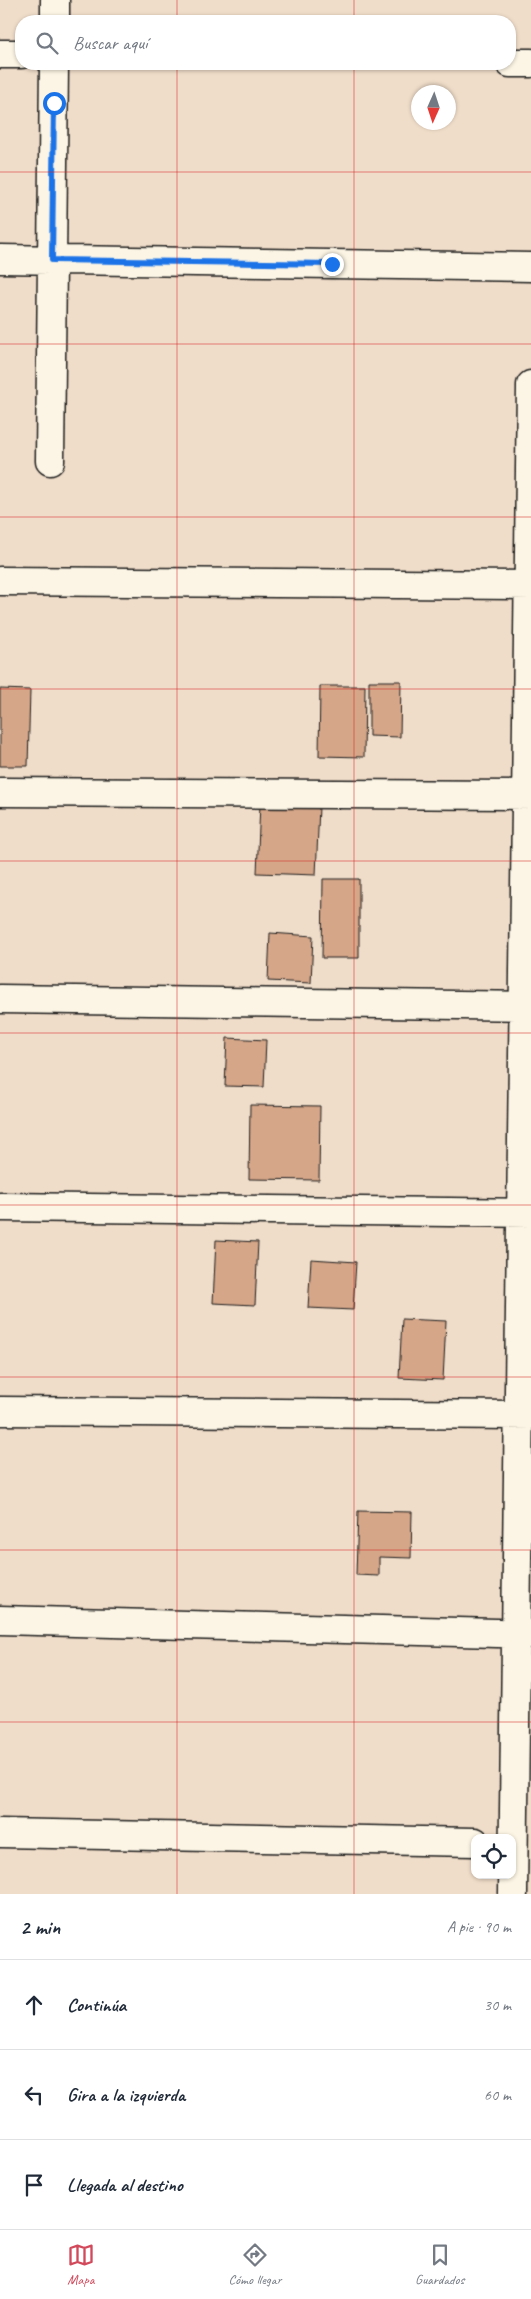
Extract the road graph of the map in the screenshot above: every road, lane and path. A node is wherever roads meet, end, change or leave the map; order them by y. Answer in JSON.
{"nodes":[{"id":1,"x":55,"y":0,"type":"edge"},
{"id":2,"x":55,"y":15,"type":"edge"},
{"id":3,"x":0,"y":54,"type":"edge"},
{"id":4,"x":15,"y":54,"type":"edge"},
{"id":5,"x":516,"y":63,"type":"edge"},
{"id":6,"x":531,"y":63,"type":"edge"},
{"id":7,"x":54,"y":70,"type":"edge"},
{"id":8,"x":0,"y":260,"type":"edge"},
{"id":9,"x":52,"y":260,"type":"junction"},
{"id":10,"x":531,"y":267,"type":"edge"},
{"id":11,"x":531,"y":385,"type":"edge"},
{"id":12,"x":50,"y":461,"type":"dead end"},
{"id":13,"x":0,"y":581,"type":"edge"},
{"id":14,"x":530,"y":585,"type":"edge"},
{"id":15,"x":0,"y":792,"type":"edge"},
{"id":16,"x":528,"y":795,"type":"edge"},
{"id":17,"x":0,"y":999,"type":"edge"},
{"id":18,"x":527,"y":1006,"type":"edge"},
{"id":19,"x":0,"y":1207,"type":"edge"},
{"id":20,"x":526,"y":1213,"type":"edge"},
{"id":21,"x":0,"y":1411,"type":"edge"},
{"id":22,"x":525,"y":1415,"type":"edge"},
{"id":23,"x":0,"y":1620,"type":"edge"},
{"id":24,"x":524,"y":1633,"type":"edge"},
{"id":25,"x":0,"y":1833,"type":"edge"},
{"id":26,"x":471,"y":1842,"type":"edge"},
{"id":27,"x":519,"y":1843,"type":"edge"},
{"id":28,"x":513,"y":1894,"type":"edge"}],
"edges":[{"from":1,"to":2,"type":"street"},
{"from":3,"to":4,"type":"street"},
{"from":5,"to":6,"type":"street"},
{"from":7,"to":9,"type":"street"},
{"from":8,"to":9,"type":"street"},
{"from":9,"to":10,"type":"street"},
{"from":9,"to":12,"type":"street"},
{"from":11,"to":14,"type":"street"},
{"from":13,"to":14,"type":"street"},
{"from":14,"to":16,"type":"street"},
{"from":15,"to":16,"type":"street"},
{"from":16,"to":18,"type":"street"},
{"from":17,"to":18,"type":"street"},
{"from":18,"to":20,"type":"street"},
{"from":19,"to":20,"type":"street"},
{"from":20,"to":22,"type":"street"},
{"from":21,"to":22,"type":"street"},
{"from":22,"to":24,"type":"street"},
{"from":23,"to":24,"type":"street"},
{"from":24,"to":27,"type":"street"},
{"from":25,"to":26,"type":"street"},
{"from":27,"to":28,"type":"street"}]}
